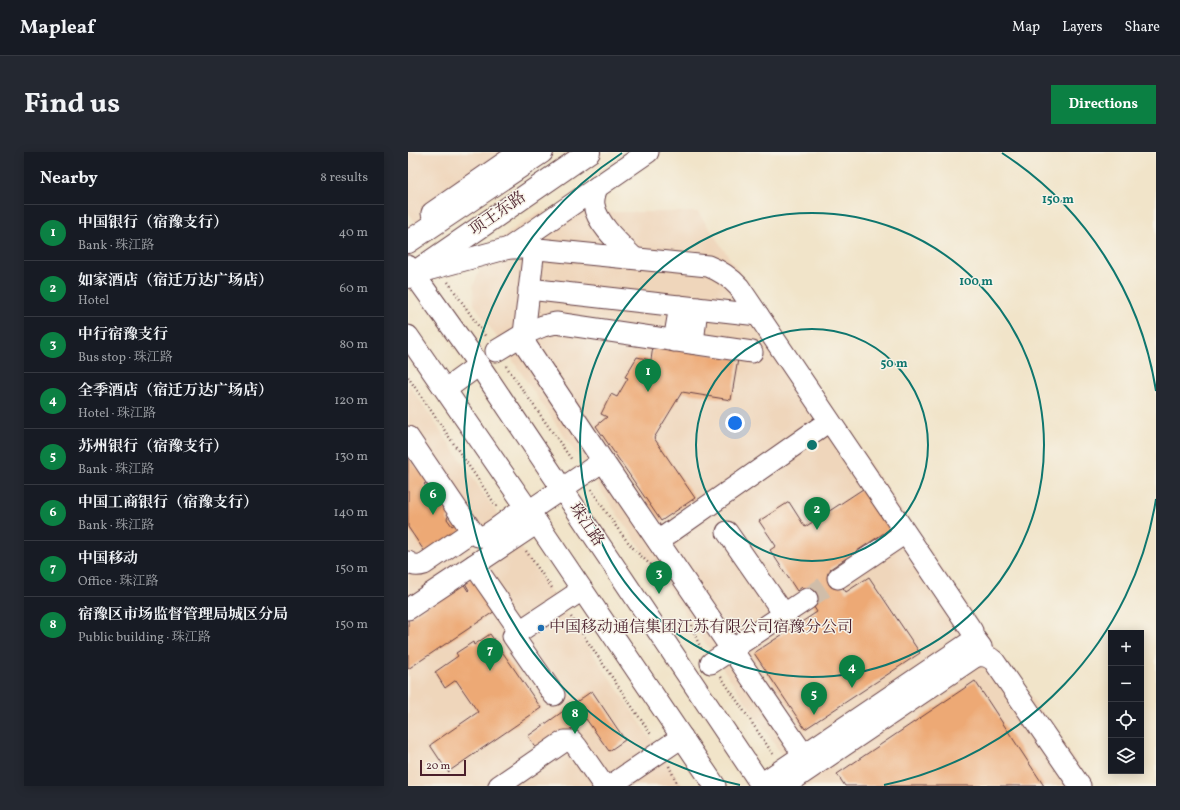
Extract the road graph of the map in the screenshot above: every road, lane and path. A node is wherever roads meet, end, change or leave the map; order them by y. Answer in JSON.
{"nodes":[{"id":1,"x":520,"y":152,"type":"edge"},
{"id":2,"x":542,"y":152,"type":"edge"},
{"id":3,"x":589,"y":152,"type":"edge"},
{"id":4,"x":648,"y":152,"type":"edge"},
{"id":5,"x":597,"y":187,"type":"junction"},
{"id":6,"x":408,"y":230,"type":"edge"},
{"id":7,"x":408,"y":242,"type":"edge"},
{"id":8,"x":509,"y":248,"type":"junction"},
{"id":9,"x":534,"y":248,"type":"junction"},
{"id":10,"x":634,"y":258,"type":"junction"},
{"id":11,"x":438,"y":267,"type":"junction"},
{"id":12,"x":410,"y":272,"type":"edge"},
{"id":13,"x":529,"y":289,"type":"junction"},
{"id":14,"x":688,"y":307,"type":"junction"},
{"id":15,"x":758,"y":315,"type":"junction"},
{"id":16,"x":524,"y":334,"type":"junction"},
{"id":17,"x":408,"y":336,"type":"edge"},
{"id":18,"x":684,"y":342,"type":"junction"},
{"id":19,"x":496,"y":351,"type":"junction"},
{"id":20,"x":752,"y":352,"type":"dead end"},
{"id":21,"x":479,"y":365,"type":"junction"},
{"id":22,"x":408,"y":377,"type":"edge"},
{"id":23,"x":446,"y":389,"type":"junction"},
{"id":24,"x":829,"y":421,"type":"junction"},
{"id":25,"x":408,"y":437,"type":"edge"},
{"id":26,"x":603,"y":461,"type":"junction"},
{"id":27,"x":582,"y":475,"type":"junction"},
{"id":28,"x":562,"y":489,"type":"junction"},
{"id":29,"x":531,"y":514,"type":"junction"},
{"id":30,"x":511,"y":529,"type":"junction"},
{"id":31,"x":472,"y":531,"type":"junction"},
{"id":32,"x":727,"y":532,"type":"dead end"},
{"id":33,"x":905,"y":533,"type":"junction"},
{"id":34,"x":658,"y":541,"type":"junction"},
{"id":35,"x":408,"y":562,"type":"edge"},
{"id":36,"x":474,"y":565,"type":"junction"},
{"id":37,"x":654,"y":567,"type":"dead end"},
{"id":38,"x":838,"y":578,"type":"tunnel mouth"},
{"id":39,"x":582,"y":590,"type":"junction"},
{"id":40,"x":807,"y":599,"type":"tunnel mouth"},
{"id":41,"x":562,"y":603,"type":"junction"},
{"id":42,"x":408,"y":609,"type":"edge"},
{"id":43,"x":784,"y":614,"type":"junction"},
{"id":44,"x":692,"y":624,"type":"dead end"},
{"id":45,"x":520,"y":631,"type":"junction"},
{"id":46,"x":972,"y":631,"type":"dead end"},
{"id":47,"x":731,"y":649,"type":"junction"},
{"id":48,"x":711,"y":663,"type":"junction"},
{"id":49,"x":554,"y":695,"type":"dead end"},
{"id":50,"x":682,"y":737,"type":"junction"},
{"id":51,"x":799,"y":748,"type":"dead end"},
{"id":52,"x":662,"y":751,"type":"junction"},
{"id":53,"x":783,"y":778,"type":"edge"},
{"id":54,"x":762,"y":785,"type":"edge"},
{"id":55,"x":498,"y":786,"type":"edge"},
{"id":56,"x":604,"y":786,"type":"edge"},
{"id":57,"x":610,"y":786,"type":"edge"},
{"id":58,"x":678,"y":786,"type":"edge"},
{"id":59,"x":715,"y":786,"type":"edge"},
{"id":60,"x":1080,"y":786,"type":"edge"}],
"edges":[{"from":1,"to":6,"type":"street"},
{"from":2,"to":7,"type":"main road","name":"项王东路"},
{"from":3,"to":12,"type":"main road","name":"项王东路"},
{"from":4,"to":5,"type":"street"},
{"from":5,"to":8,"type":"street"},
{"from":5,"to":10,"type":"street"},
{"from":8,"to":9,"type":"street"},
{"from":8,"to":11,"type":"street"},
{"from":9,"to":10,"type":"street"},
{"from":9,"to":13,"type":"street"},
{"from":10,"to":15,"type":"street"},
{"from":11,"to":12,"type":"street"},
{"from":11,"to":19,"type":"path"},
{"from":12,"to":21,"type":"street","name":"珠江路"},
{"from":13,"to":14,"type":"street"},
{"from":13,"to":16,"type":"street"},
{"from":14,"to":15,"type":"street"},
{"from":14,"to":18,"type":"street"},
{"from":15,"to":24,"type":"street"},
{"from":16,"to":18,"type":"street"},
{"from":16,"to":19,"type":"street"},
{"from":16,"to":26,"type":"street"},
{"from":17,"to":23,"type":"street"},
{"from":18,"to":20,"type":"street"},
{"from":19,"to":27,"type":"path"},
{"from":21,"to":23,"type":"street"},
{"from":21,"to":28,"type":"street","name":"珠江路"},
{"from":22,"to":30,"type":"path"},
{"from":23,"to":29,"type":"street"},
{"from":24,"to":33,"type":"street"},
{"from":24,"to":34,"type":"street"},
{"from":25,"to":31,"type":"street"},
{"from":26,"to":27,"type":"street"},
{"from":26,"to":34,"type":"street"},
{"from":27,"to":28,"type":"street"},
{"from":27,"to":37,"type":"path"},
{"from":28,"to":29,"type":"street"},
{"from":28,"to":54,"type":"street","name":"珠江路"},
{"from":29,"to":30,"type":"street"},
{"from":29,"to":39,"type":"street"},
{"from":30,"to":31,"type":"street"},
{"from":30,"to":36,"type":"street"},
{"from":30,"to":41,"type":"path"},
{"from":31,"to":35,"type":"street"},
{"from":32,"to":43,"type":"street"},
{"from":33,"to":38,"type":"street"},
{"from":33,"to":46,"type":"street"},
{"from":34,"to":47,"type":"street"},
{"from":36,"to":42,"type":"street"},
{"from":36,"to":45,"type":"street"},
{"from":39,"to":41,"type":"street"},
{"from":39,"to":50,"type":"street"},
{"from":40,"to":43,"type":"street"},
{"from":41,"to":45,"type":"street"},
{"from":41,"to":52,"type":"path"},
{"from":43,"to":47,"type":"street"},
{"from":44,"to":48,"type":"path"},
{"from":45,"to":49,"type":"street"},
{"from":47,"to":48,"type":"street"},
{"from":47,"to":51,"type":"street"},
{"from":48,"to":53,"type":"path"},
{"from":50,"to":52,"type":"street"},
{"from":50,"to":59,"type":"street"},
{"from":52,"to":57,"type":"street"},
{"from":52,"to":58,"type":"path"},
{"from":53,"to":54,"type":"street"},
{"from":53,"to":60,"type":"street"},
{"from":55,"to":56,"type":"street"}]}
